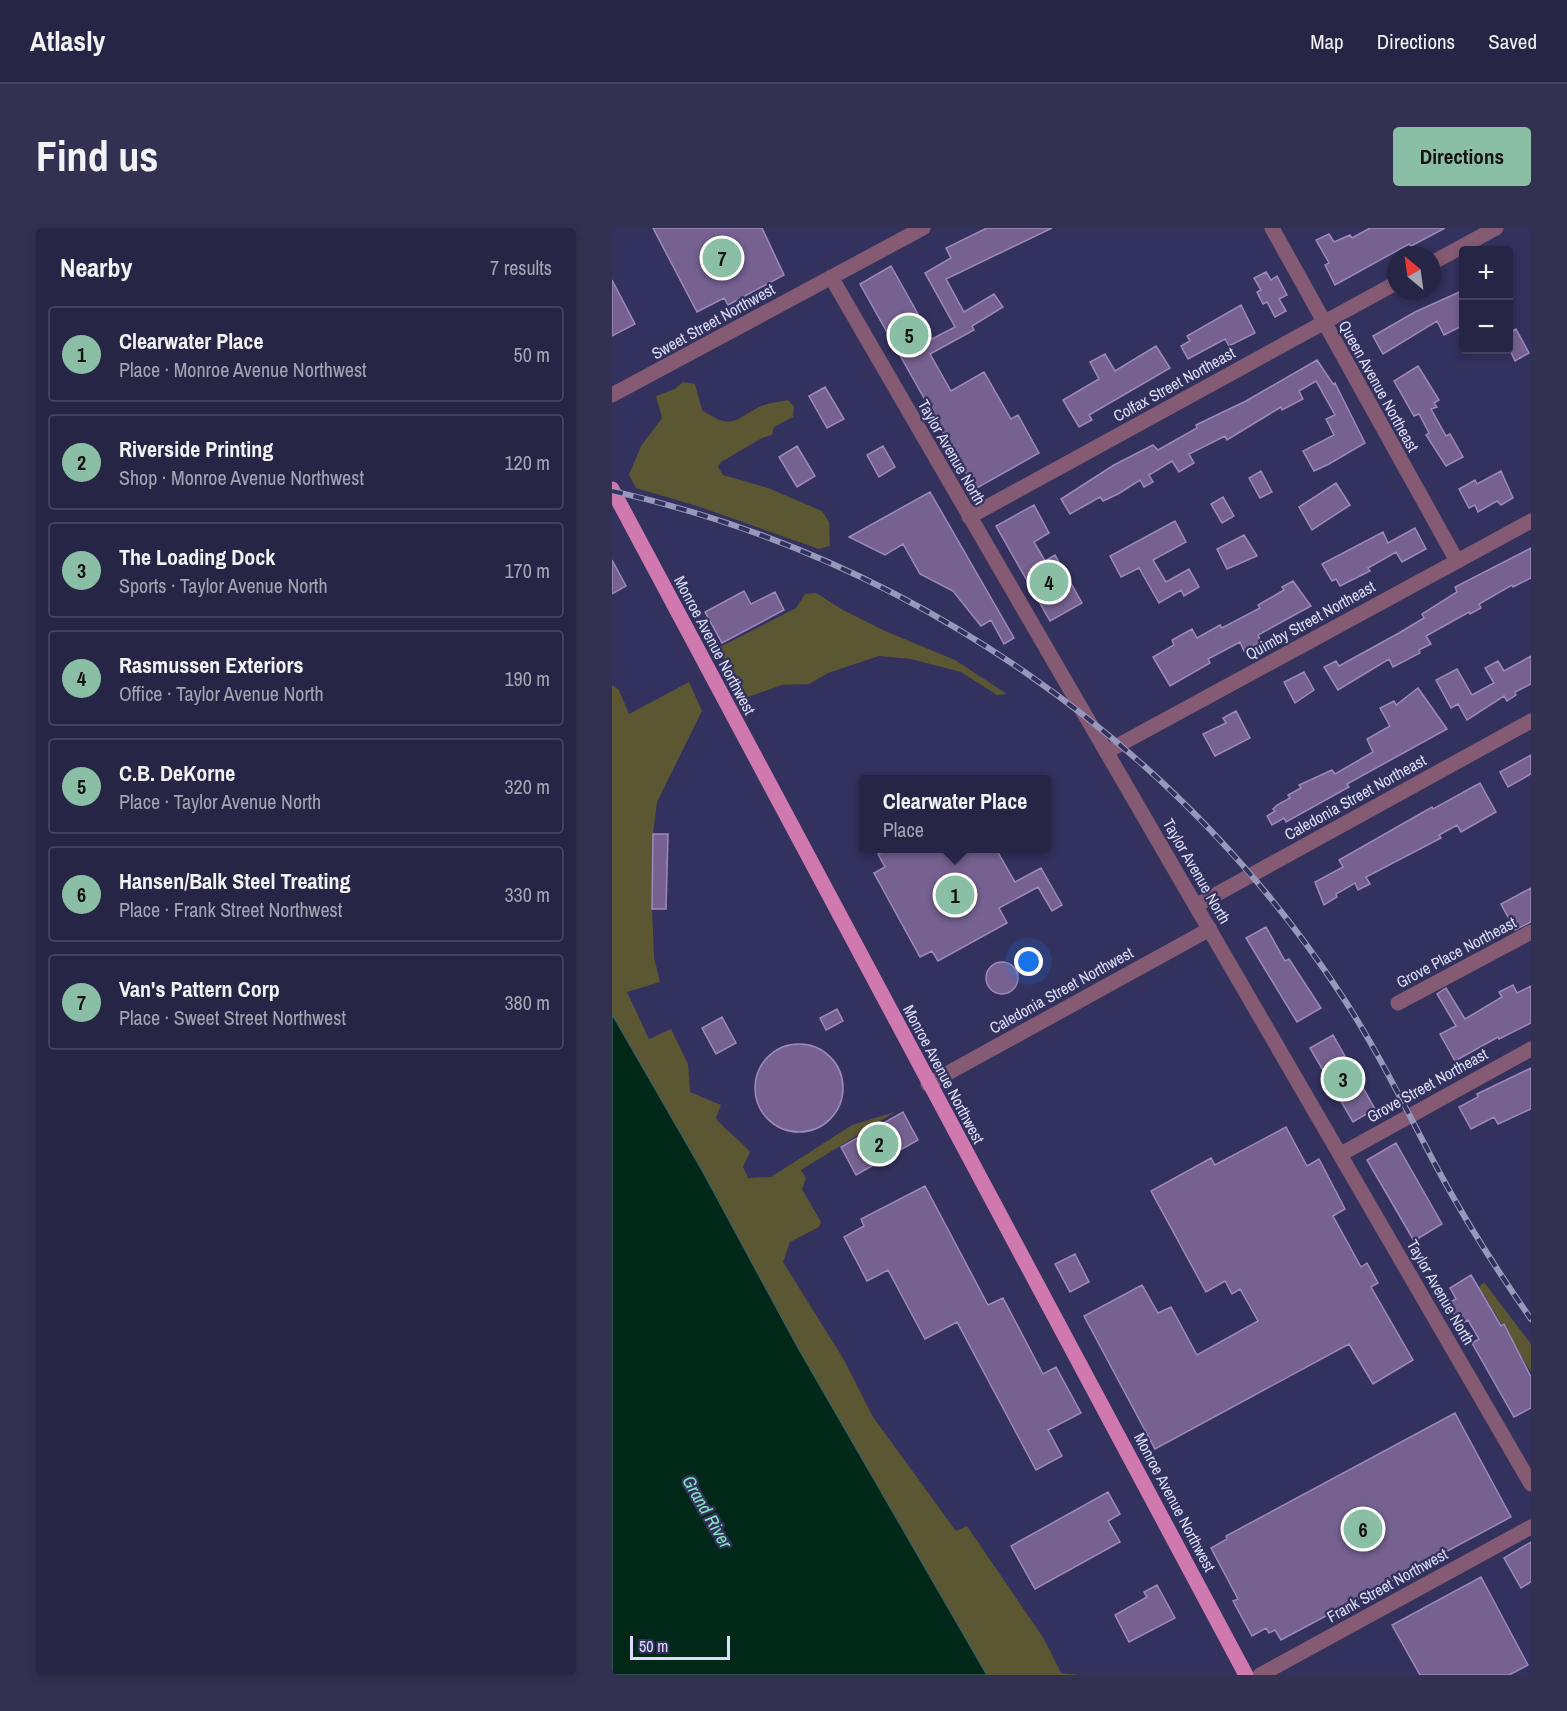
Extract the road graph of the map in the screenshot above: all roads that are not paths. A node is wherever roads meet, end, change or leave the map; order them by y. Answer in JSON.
{"nodes":[{"id":1,"x":923,"y":228,"type":"edge"},
{"id":2,"x":1272,"y":228,"type":"edge"},
{"id":3,"x":1496,"y":228,"type":"edge"},
{"id":4,"x":1441,"y":258,"type":"edge"},
{"id":5,"x":831,"y":277,"type":"junction"},
{"id":6,"x":1387,"y":288,"type":"edge"},
{"id":7,"x":1323,"y":323,"type":"junction"},
{"id":8,"x":612,"y":395,"type":"edge"},
{"id":9,"x":612,"y":489,"type":"edge"},
{"id":10,"x":969,"y":517,"type":"junction"},
{"id":11,"x":1531,"y":521,"type":"edge"},
{"id":12,"x":1457,"y":561,"type":"junction"},
{"id":13,"x":1531,"y":721,"type":"edge"},
{"id":14,"x":1106,"y":752,"type":"junction"},
{"id":15,"x":1197,"y":905,"type":"junction"},
{"id":16,"x":1210,"y":929,"type":"junction"},
{"id":17,"x":1531,"y":932,"type":"edge"},
{"id":18,"x":1398,"y":1004,"type":"dead end"},
{"id":19,"x":1531,"y":1049,"type":"edge"},
{"id":20,"x":928,"y":1084,"type":"junction"},
{"id":21,"x":1341,"y":1154,"type":"junction"},
{"id":22,"x":1531,"y":1484,"type":"edge"},
{"id":23,"x":1531,"y":1527,"type":"edge"},
{"id":24,"x":1246,"y":1675,"type":"edge"},
{"id":25,"x":1260,"y":1675,"type":"edge"}],
"edges":[{"from":1,"to":5,"type":"street","name":"Sweet Street Northwest"},
{"from":2,"to":7,"type":"street","name":"Queen Avenue Northeast"},
{"from":3,"to":4,"type":"street"},
{"from":5,"to":8,"type":"street","name":"Sweet Street Northwest"},
{"from":5,"to":10,"type":"street","name":"Taylor Avenue North"},
{"from":6,"to":7,"type":"street","name":"Colfax Street Northeast"},
{"from":7,"to":10,"type":"street","name":"Colfax Street Northeast"},
{"from":7,"to":12,"type":"street","name":"Queen Avenue Northeast"},
{"from":9,"to":20,"type":"main road","name":"Monroe Avenue Northwest"},
{"from":10,"to":14,"type":"street","name":"Taylor Avenue North"},
{"from":11,"to":12,"type":"street","name":"Quimby Street Northeast"},
{"from":12,"to":14,"type":"street","name":"Quimby Street Northeast"},
{"from":13,"to":15,"type":"street","name":"Caledonia Street Northeast"},
{"from":14,"to":15,"type":"street","name":"Taylor Avenue North"},
{"from":15,"to":16,"type":"street","name":"Taylor Avenue North"},
{"from":16,"to":20,"type":"street","name":"Caledonia Street Northwest"},
{"from":16,"to":21,"type":"street","name":"Taylor Avenue North"},
{"from":17,"to":18,"type":"street","name":"Grove Place Northeast"},
{"from":19,"to":21,"type":"street","name":"Grove Street Northeast"},
{"from":20,"to":24,"type":"main road","name":"Monroe Avenue Northwest"},
{"from":21,"to":22,"type":"street","name":"Taylor Avenue North"},
{"from":23,"to":25,"type":"street","name":"Frank Street Northwest"}]}
